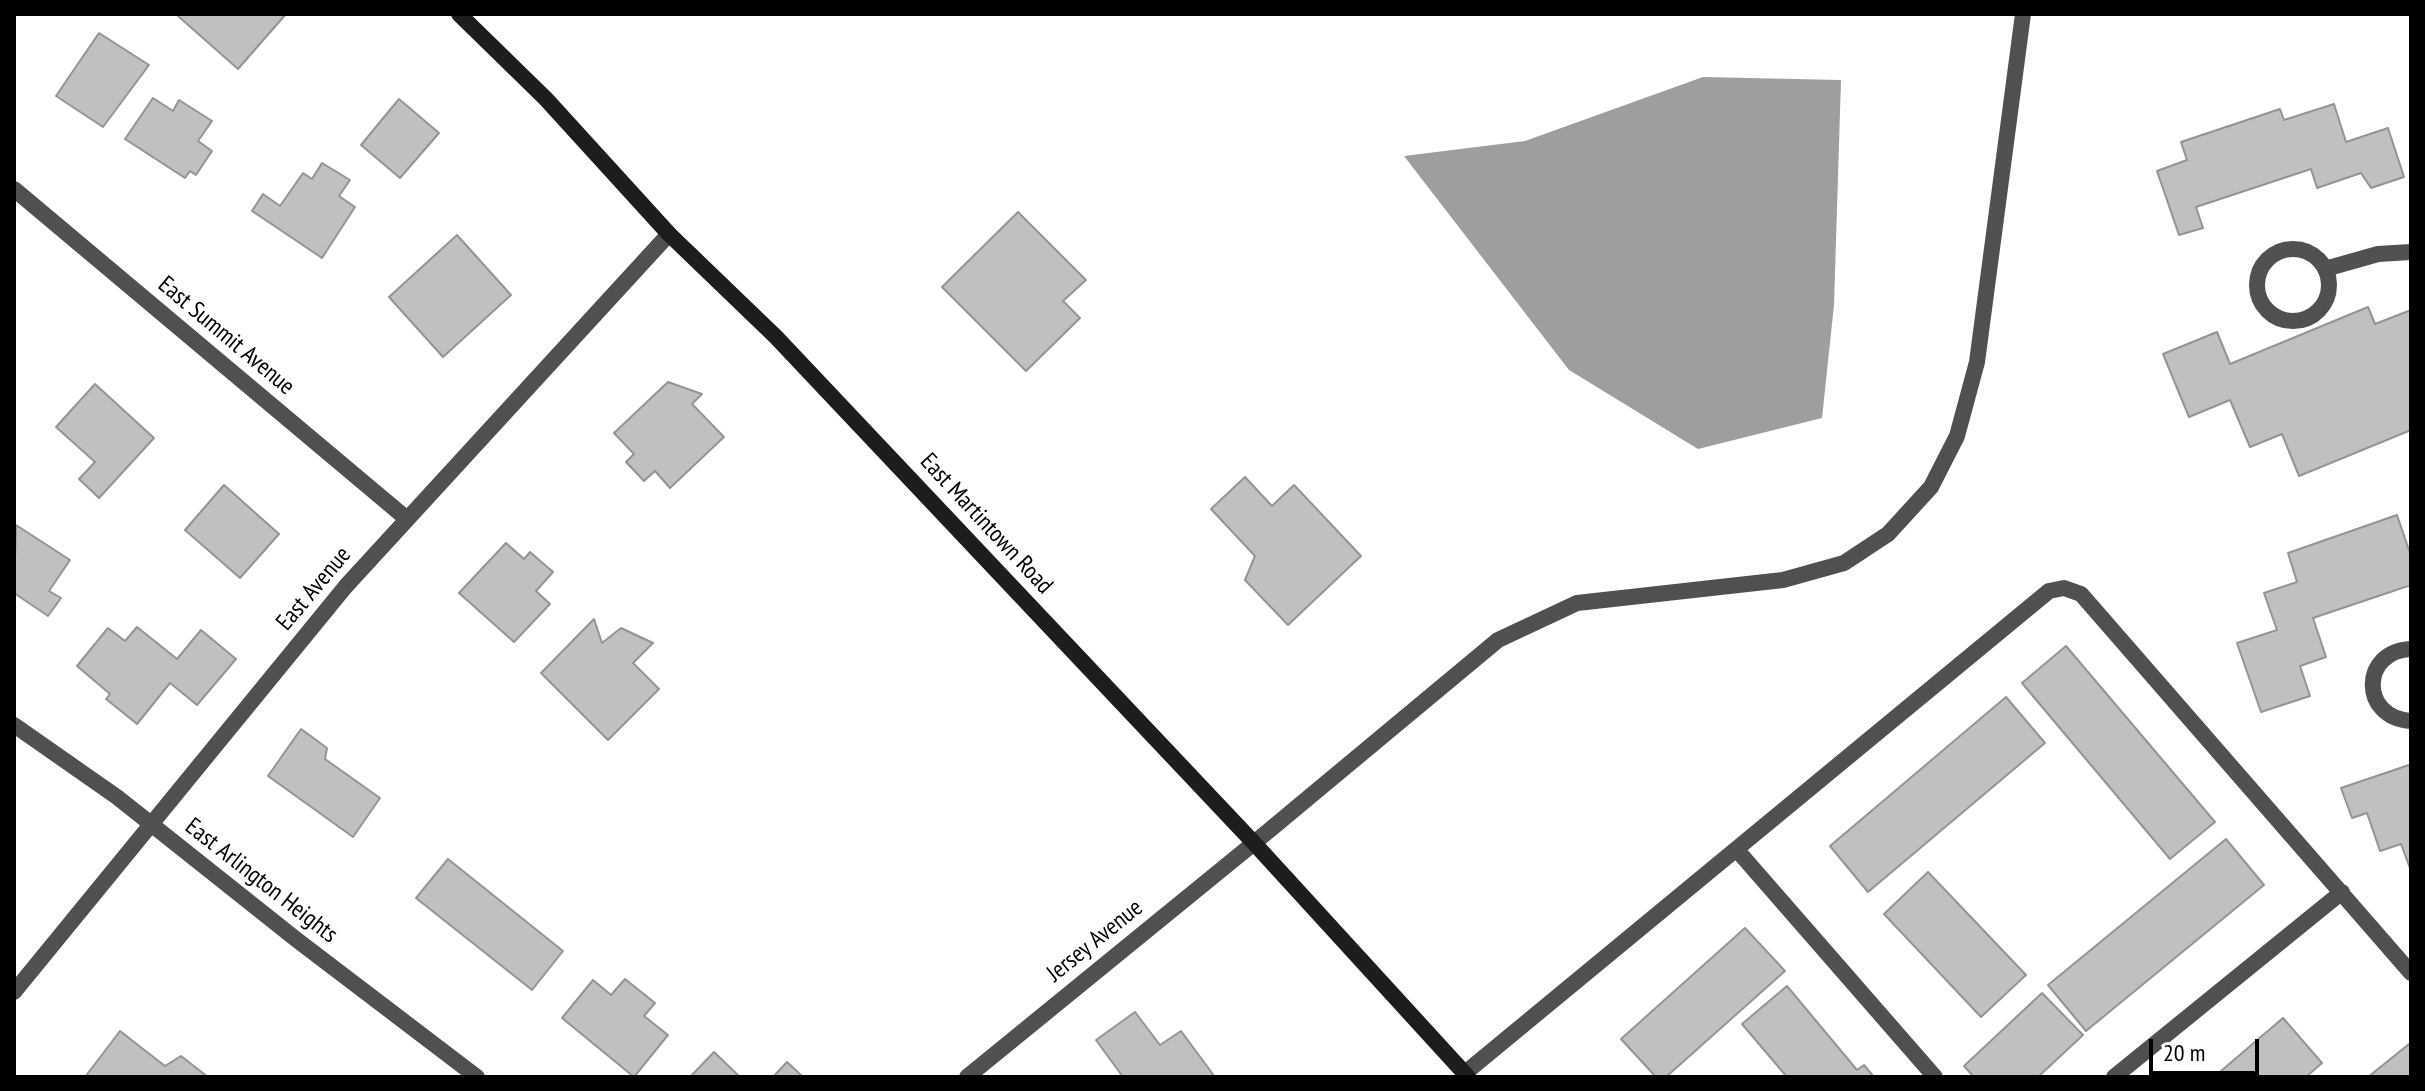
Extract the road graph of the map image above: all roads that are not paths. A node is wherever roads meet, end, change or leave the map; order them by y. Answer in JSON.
{"nodes":[{"id":1,"x":459,"y":14,"type":"edge"},
{"id":2,"x":2023,"y":14,"type":"edge"},
{"id":3,"x":14,"y":189,"type":"edge"},
{"id":4,"x":669,"y":234,"type":"junction"},
{"id":5,"x":2411,"y":252,"type":"edge"},
{"id":6,"x":2325,"y":269,"type":"junction"},
{"id":7,"x":407,"y":519,"type":"junction"},
{"id":8,"x":2411,"y":649,"type":"edge"},
{"id":9,"x":2411,"y":721,"type":"edge"},
{"id":10,"x":14,"y":725,"type":"edge"},
{"id":11,"x":152,"y":825,"type":"junction"},
{"id":12,"x":1254,"y":843,"type":"junction"},
{"id":13,"x":1737,"y":850,"type":"junction"},
{"id":14,"x":2342,"y":892,"type":"junction"},
{"id":15,"x":2411,"y":973,"type":"edge"},
{"id":16,"x":14,"y":992,"type":"edge"},
{"id":17,"x":1466,"y":1075,"type":"edge"},
{"id":18,"x":477,"y":1077,"type":"edge"},
{"id":19,"x":967,"y":1077,"type":"edge"},
{"id":20,"x":1935,"y":1077,"type":"edge"},
{"id":21,"x":2114,"y":1077,"type":"edge"}],
"edges":[{"from":1,"to":4,"type":"main road","name":"East Martintown Road"},
{"from":2,"to":12,"type":"street","name":"Jersey Avenue"},
{"from":3,"to":7,"type":"street","name":"East Summit Avenue"},
{"from":4,"to":7,"type":"street","name":"East Avenue"},
{"from":4,"to":12,"type":"main road","name":"East Martintown Road"},
{"from":5,"to":6,"type":"street"},
{"from":6,"to":6,"type":"street"},
{"from":7,"to":11,"type":"street","name":"East Avenue"},
{"from":8,"to":9,"type":"street"},
{"from":10,"to":11,"type":"street","name":"East Arlington Heights"},
{"from":11,"to":16,"type":"street","name":"East Avenue"},
{"from":11,"to":18,"type":"street","name":"East Arlington Heights"},
{"from":12,"to":17,"type":"main road","name":"East Martintown Road"},
{"from":12,"to":19,"type":"street","name":"Jersey Avenue"},
{"from":13,"to":14,"type":"street"},
{"from":13,"to":17,"type":"street"},
{"from":13,"to":20,"type":"street"},
{"from":14,"to":15,"type":"street"},
{"from":14,"to":21,"type":"street"}]}
